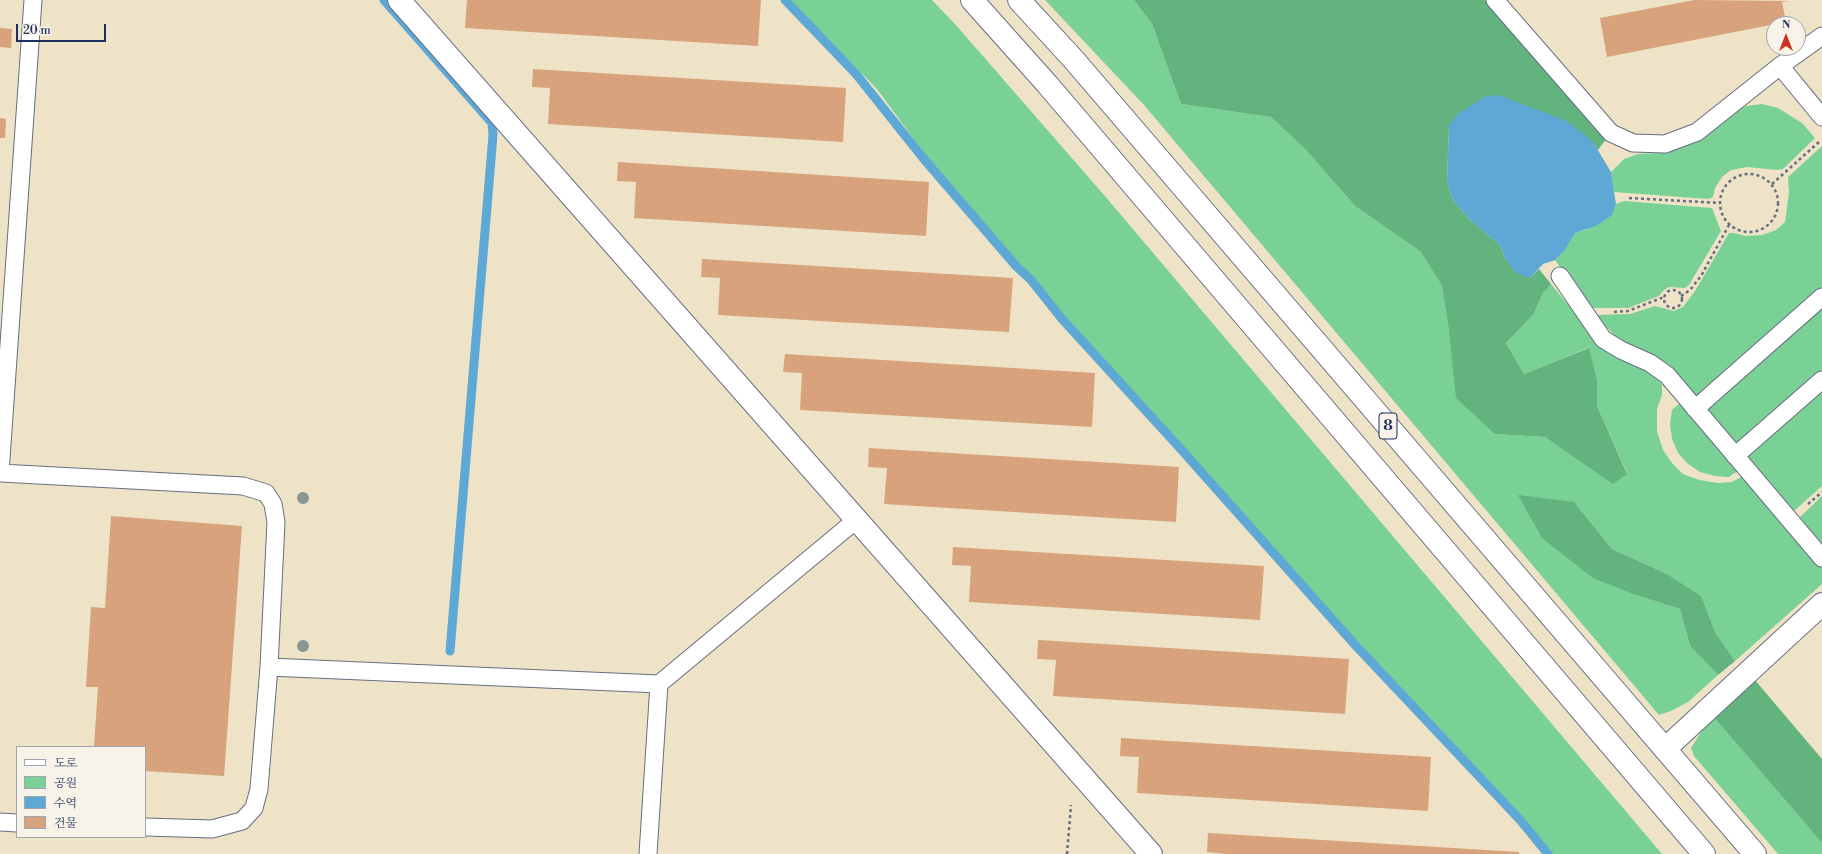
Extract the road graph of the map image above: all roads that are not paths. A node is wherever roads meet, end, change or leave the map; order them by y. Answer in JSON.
{"nodes":[{"id":1,"x":34,"y":0,"type":"edge"},
{"id":2,"x":399,"y":0,"type":"edge"},
{"id":3,"x":972,"y":0,"type":"edge"},
{"id":4,"x":1019,"y":0,"type":"edge"},
{"id":5,"x":1495,"y":0,"type":"edge"},
{"id":6,"x":1822,"y":36,"type":"edge"},
{"id":7,"x":1780,"y":66,"type":"junction"},
{"id":8,"x":1822,"y":117,"type":"edge"},
{"id":9,"x":1560,"y":276,"type":"dead end"},
{"id":10,"x":1822,"y":297,"type":"edge"},
{"id":11,"x":1822,"y":380,"type":"edge"},
{"id":12,"x":1695,"y":409,"type":"junction"},
{"id":13,"x":1735,"y":456,"type":"junction"},
{"id":14,"x":0,"y":473,"type":"edge"},
{"id":15,"x":856,"y":520,"type":"junction"},
{"id":16,"x":1822,"y":558,"type":"edge"},
{"id":17,"x":1822,"y":604,"type":"edge"},
{"id":18,"x":270,"y":667,"type":"junction"},
{"id":19,"x":659,"y":684,"type":"junction"},
{"id":20,"x":1666,"y":749,"type":"junction"},
{"id":21,"x":0,"y":822,"type":"edge"},
{"id":22,"x":16,"y":823,"type":"edge"},
{"id":23,"x":146,"y":827,"type":"edge"},
{"id":24,"x":648,"y":854,"type":"edge"},
{"id":25,"x":1151,"y":854,"type":"edge"},
{"id":26,"x":1704,"y":854,"type":"edge"},
{"id":27,"x":1755,"y":854,"type":"edge"}],
"edges":[{"from":1,"to":14,"type":"lane"},
{"from":2,"to":15,"type":"main road"},
{"from":3,"to":26,"type":"main road","number":"8"},
{"from":4,"to":20,"type":"main road","number":"8"},
{"from":5,"to":7,"type":"lane"},
{"from":6,"to":7,"type":"lane"},
{"from":7,"to":8,"type":"lane"},
{"from":9,"to":12,"type":"lane"},
{"from":10,"to":12,"type":"lane"},
{"from":11,"to":13,"type":"lane"},
{"from":12,"to":13,"type":"lane"},
{"from":13,"to":16,"type":"lane"},
{"from":14,"to":18,"type":"lane"},
{"from":15,"to":19,"type":"lane"},
{"from":15,"to":25,"type":"main road"},
{"from":17,"to":20,"type":"main road"},
{"from":18,"to":19,"type":"lane"},
{"from":18,"to":23,"type":"lane"},
{"from":19,"to":24,"type":"lane"},
{"from":20,"to":27,"type":"main road","number":"8"},
{"from":21,"to":22,"type":"lane"}]}
